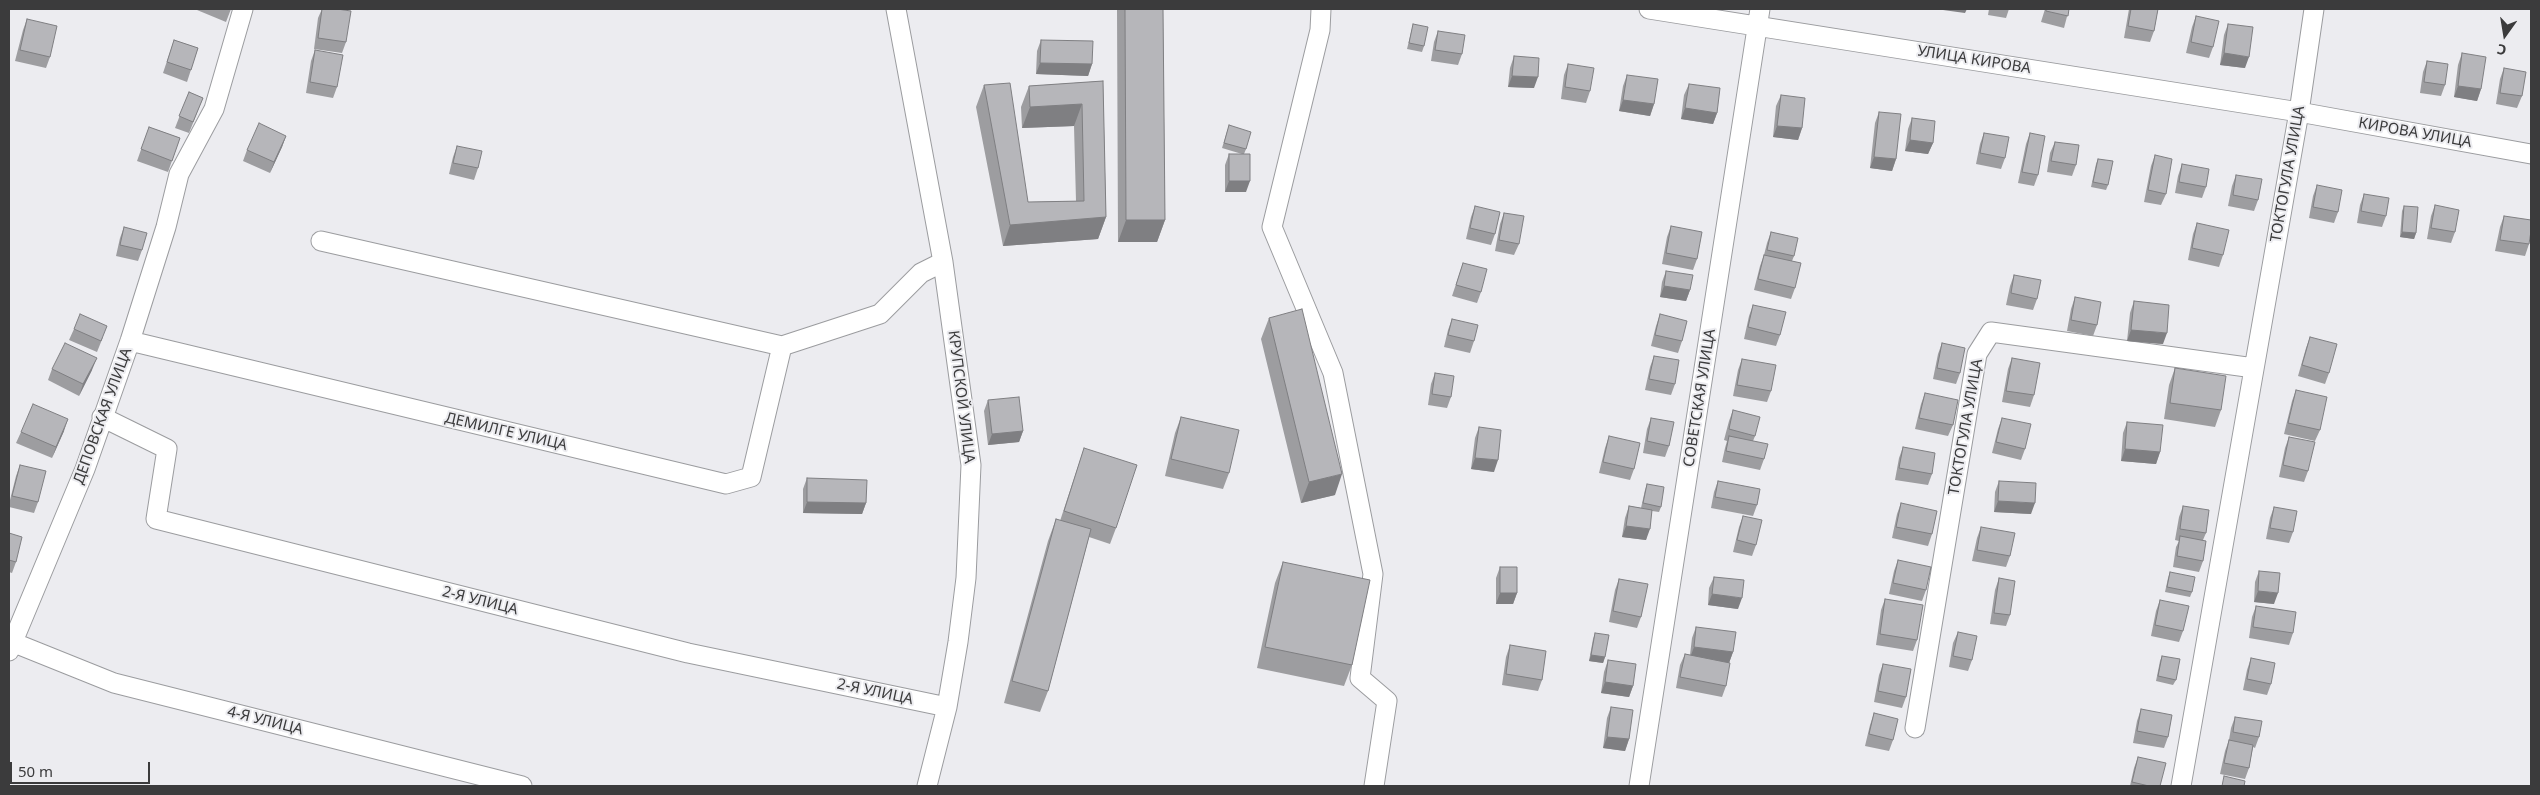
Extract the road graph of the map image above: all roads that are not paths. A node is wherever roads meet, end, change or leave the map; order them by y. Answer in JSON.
{"nodes":[{"id":1,"x":243,"y":9,"type":"edge"},
{"id":2,"x":896,"y":9,"type":"edge"},
{"id":3,"x":1321,"y":9,"type":"edge"},
{"id":4,"x":1649,"y":9,"type":"edge"},
{"id":5,"x":2314,"y":9,"type":"edge"},
{"id":6,"x":1759,"y":17,"type":"edge"},
{"id":7,"x":2299,"y":112,"type":"junction"},
{"id":8,"x":2531,"y":154,"type":"edge"},
{"id":9,"x":321,"y":241,"type":"dead end"},
{"id":10,"x":943,"y":262,"type":"junction"},
{"id":11,"x":130,"y":341,"type":"junction"},
{"id":12,"x":782,"y":346,"type":"junction"},
{"id":13,"x":2254,"y":368,"type":"junction"},
{"id":14,"x":102,"y":417,"type":"junction"},
{"id":15,"x":10,"y":647,"type":"edge"},
{"id":16,"x":947,"y":707,"type":"junction"},
{"id":17,"x":1915,"y":728,"type":"dead end"},
{"id":18,"x":522,"y":786,"type":"edge"},
{"id":19,"x":927,"y":786,"type":"edge"},
{"id":20,"x":1374,"y":786,"type":"edge"},
{"id":21,"x":1639,"y":786,"type":"edge"},
{"id":22,"x":2182,"y":786,"type":"edge"}],
"edges":[{"from":1,"to":11,"type":"street","name":"ДЕПОВСКАЯ УЛИЦА"},
{"from":2,"to":10,"type":"street","name":"КРУПСКОЙ УЛИЦА"},
{"from":3,"to":20,"type":"street"},
{"from":4,"to":6,"type":"street","name":"УЛИЦА КИРОВА"},
{"from":5,"to":7,"type":"street","name":"ТОКТОГУЛА УЛИЦА"},
{"from":6,"to":7,"type":"street","name":"УЛИЦА КИРОВА"},
{"from":6,"to":21,"type":"street","name":"СОВЕТСКАЯ УЛИЦА"},
{"from":7,"to":8,"type":"street","name":"КИРОВА УЛИЦА"},
{"from":7,"to":13,"type":"street","name":"ТОКТОГУЛА УЛИЦА"},
{"from":9,"to":12,"type":"street"},
{"from":10,"to":12,"type":"street"},
{"from":10,"to":16,"type":"street","name":"КРУПСКОЙ УЛИЦА"},
{"from":11,"to":12,"type":"street","name":"ДЕМИЛГЕ УЛИЦА"},
{"from":11,"to":14,"type":"street","name":"ДЕПОВСКАЯ УЛИЦА"},
{"from":13,"to":17,"type":"street","name":"ТОКТОГУЛА УЛИЦА"},
{"from":13,"to":22,"type":"street","name":"ТОКТОГУЛА УЛИЦА"},
{"from":14,"to":15,"type":"street","name":"ДЕПОВСКАЯ УЛИЦА"},
{"from":14,"to":16,"type":"street","name":"2-Я УЛИЦА"},
{"from":15,"to":18,"type":"street","name":"4-Я УЛИЦА"},
{"from":16,"to":19,"type":"street","name":"КРУПСКОЙ УЛИЦА"}]}
